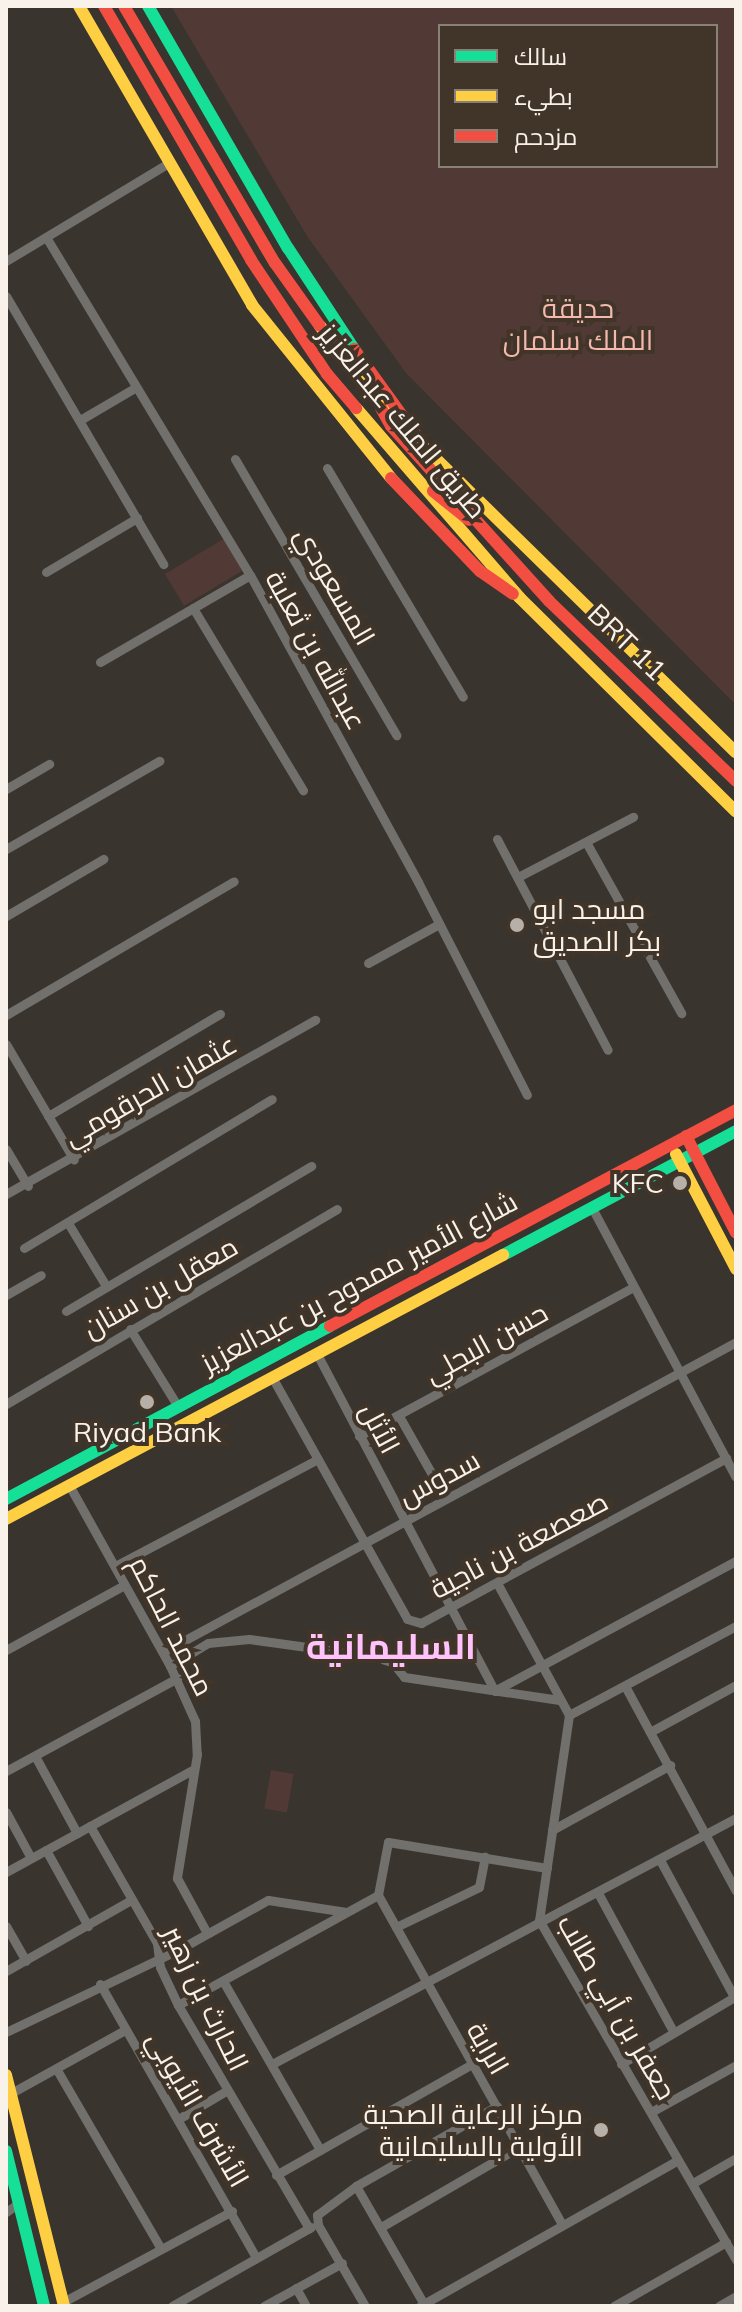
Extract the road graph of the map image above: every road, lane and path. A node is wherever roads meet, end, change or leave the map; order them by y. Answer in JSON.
{"nodes":[{"id":1,"x":104,"y":6,"type":"edge"},
{"id":2,"x":124,"y":6,"type":"edge"},
{"id":3,"x":148,"y":6,"type":"edge"},
{"id":4,"x":80,"y":7,"type":"edge"},
{"id":5,"x":170,"y":162,"type":"junction"},
{"id":6,"x":46,"y":237,"type":"junction"},
{"id":7,"x":6,"y":261,"type":"edge"},
{"id":8,"x":6,"y":296,"type":"edge"},
{"id":9,"x":133,"y":389,"type":"junction"},
{"id":10,"x":379,"y":403,"type":"junction"},
{"id":11,"x":80,"y":420,"type":"junction"},
{"id":12,"x":417,"y":436,"type":"junction"},
{"id":13,"x":235,"y":459,"type":"dead end"},
{"id":14,"x":327,"y":468,"type":"dead end"},
{"id":15,"x":410,"y":473,"type":"junction"},
{"id":16,"x":137,"y":518,"type":"junction"},
{"id":17,"x":487,"y":533,"type":"junction"},
{"id":18,"x":163,"y":564,"type":"dead end"},
{"id":19,"x":46,"y":572,"type":"dead end"},
{"id":20,"x":250,"y":575,"type":"junction"},
{"id":21,"x":519,"y":597,"type":"junction"},
{"id":22,"x":193,"y":608,"type":"junction"},
{"id":23,"x":100,"y":662,"type":"dead end"},
{"id":24,"x":463,"y":697,"type":"dead end"},
{"id":25,"x":396,"y":735,"type":"dead end"},
{"id":26,"x":736,"y":752,"type":"edge"},
{"id":27,"x":159,"y":761,"type":"dead end"},
{"id":28,"x":49,"y":764,"type":"dead end"},
{"id":29,"x":736,"y":781,"type":"edge"},
{"id":30,"x":6,"y":789,"type":"edge"},
{"id":31,"x":303,"y":790,"type":"dead end"},
{"id":32,"x":736,"y":812,"type":"edge"},
{"id":33,"x":633,"y":817,"type":"dead end"},
{"id":34,"x":497,"y":839,"type":"dead end"},
{"id":35,"x":586,"y":842,"type":"junction"},
{"id":36,"x":6,"y":849,"type":"edge"},
{"id":37,"x":103,"y":859,"type":"dead end"},
{"id":38,"x":518,"y":877,"type":"junction"},
{"id":39,"x":234,"y":881,"type":"dead end"},
{"id":40,"x":6,"y":916,"type":"edge"},
{"id":41,"x":439,"y":924,"type":"junction"},
{"id":42,"x":368,"y":963,"type":"dead end"},
{"id":43,"x":681,"y":1013,"type":"dead end"},
{"id":44,"x":220,"y":1014,"type":"dead end"},
{"id":45,"x":6,"y":1015,"type":"edge"},
{"id":46,"x":315,"y":1020,"type":"dead end"},
{"id":47,"x":6,"y":1044,"type":"edge"},
{"id":48,"x":608,"y":1050,"type":"dead end"},
{"id":49,"x":527,"y":1095,"type":"dead end"},
{"id":50,"x":272,"y":1099,"type":"dead end"},
{"id":51,"x":736,"y":1110,"type":"edge"},
{"id":52,"x":48,"y":1116,"type":"junction"},
{"id":53,"x":736,"y":1131,"type":"edge"},
{"id":54,"x":686,"y":1136,"type":"junction"},
{"id":55,"x":671,"y":1144,"type":"junction"},
{"id":56,"x":6,"y":1149,"type":"edge"},
{"id":57,"x":695,"y":1152,"type":"junction"},
{"id":58,"x":74,"y":1160,"type":"junction"},
{"id":59,"x":680,"y":1161,"type":"junction"},
{"id":60,"x":311,"y":1166,"type":"dead end"},
{"id":61,"x":28,"y":1186,"type":"junction"},
{"id":62,"x":6,"y":1194,"type":"edge"},
{"id":63,"x":591,"y":1206,"type":"junction"},
{"id":64,"x":337,"y":1209,"type":"dead end"},
{"id":65,"x":68,"y":1223,"type":"junction"},
{"id":66,"x":736,"y":1233,"type":"edge"},
{"id":67,"x":24,"y":1248,"type":"dead end"},
{"id":68,"x":736,"y":1269,"type":"edge"},
{"id":69,"x":41,"y":1275,"type":"dead end"},
{"id":70,"x":106,"y":1286,"type":"junction"},
{"id":71,"x":633,"y":1287,"type":"junction"},
{"id":72,"x":6,"y":1295,"type":"edge"},
{"id":73,"x":66,"y":1311,"type":"dead end"},
{"id":74,"x":130,"y":1329,"type":"junction"},
{"id":75,"x":736,"y":1342,"type":"edge"},
{"id":76,"x":317,"y":1354,"type":"junction"},
{"id":77,"x":680,"y":1373,"type":"junction"},
{"id":78,"x":272,"y":1377,"type":"junction"},
{"id":79,"x":6,"y":1404,"type":"edge"},
{"id":80,"x":177,"y":1405,"type":"junction"},
{"id":81,"x":399,"y":1416,"type":"junction"},
{"id":82,"x":359,"y":1436,"type":"junction"},
{"id":83,"x":726,"y":1458,"type":"junction"},
{"id":84,"x":318,"y":1459,"type":"junction"},
{"id":85,"x":736,"y":1477,"type":"edge"},
{"id":86,"x":69,"y":1485,"type":"junction"},
{"id":87,"x":6,"y":1499,"type":"edge"},
{"id":88,"x":446,"y":1499,"type":"junction"},
{"id":89,"x":6,"y":1519,"type":"edge"},
{"id":90,"x":404,"y":1522,"type":"junction"},
{"id":91,"x":365,"y":1543,"type":"junction"},
{"id":92,"x":736,"y":1561,"type":"edge"},
{"id":93,"x":117,"y":1565,"type":"junction"},
{"id":94,"x":497,"y":1583,"type":"junction"},
{"id":95,"x":124,"y":1585,"type":"junction"},
{"id":96,"x":452,"y":1607,"type":"junction"},
{"id":97,"x":736,"y":1626,"type":"edge"},
{"id":98,"x":6,"y":1650,"type":"edge"},
{"id":99,"x":163,"y":1652,"type":"junction"},
{"id":100,"x":170,"y":1666,"type":"junction"},
{"id":101,"x":541,"y":1667,"type":"junction"},
{"id":102,"x":177,"y":1678,"type":"junction"},
{"id":103,"x":736,"y":1685,"type":"edge"},
{"id":104,"x":625,"y":1686,"type":"junction"},
{"id":105,"x":495,"y":1691,"type":"junction"},
{"id":106,"x":559,"y":1700,"type":"junction"},
{"id":107,"x":569,"y":1715,"type":"junction"},
{"id":108,"x":650,"y":1732,"type":"junction"},
{"id":109,"x":35,"y":1756,"type":"junction"},
{"id":110,"x":670,"y":1765,"type":"junction"},
{"id":111,"x":192,"y":1770,"type":"junction"},
{"id":112,"x":6,"y":1771,"type":"edge"},
{"id":113,"x":6,"y":1812,"type":"edge"},
{"id":114,"x":736,"y":1818,"type":"edge"},
{"id":115,"x":90,"y":1826,"type":"junction"},
{"id":116,"x":552,"y":1830,"type":"junction"},
{"id":117,"x":77,"y":1833,"type":"junction"},
{"id":118,"x":706,"y":1834,"type":"junction"},
{"id":119,"x":46,"y":1850,"type":"junction"},
{"id":120,"x":485,"y":1857,"type":"junction"},
{"id":121,"x":31,"y":1858,"type":"junction"},
{"id":122,"x":660,"y":1860,"type":"junction"},
{"id":123,"x":547,"y":1868,"type":"junction"},
{"id":124,"x":6,"y":1872,"type":"edge"},
{"id":125,"x":736,"y":1891,"type":"edge"},
{"id":126,"x":598,"y":1893,"type":"junction"},
{"id":127,"x":378,"y":1895,"type":"junction"},
{"id":128,"x":131,"y":1900,"type":"junction"},
{"id":129,"x":347,"y":1912,"type":"junction"},
{"id":130,"x":539,"y":1920,"type":"junction"},
{"id":131,"x":6,"y":1926,"type":"edge"},
{"id":132,"x":88,"y":1926,"type":"junction"},
{"id":133,"x":396,"y":1927,"type":"junction"},
{"id":134,"x":207,"y":1933,"type":"junction"},
{"id":135,"x":158,"y":1956,"type":"junction"},
{"id":136,"x":26,"y":1961,"type":"junction"},
{"id":137,"x":6,"y":1971,"type":"edge"},
{"id":138,"x":424,"y":1980,"type":"junction"},
{"id":139,"x":223,"y":1981,"type":"junction"},
{"id":140,"x":100,"y":1984,"type":"junction"},
{"id":141,"x":735,"y":1996,"type":"edge"},
{"id":142,"x":178,"y":2005,"type":"junction"},
{"id":143,"x":125,"y":2030,"type":"junction"},
{"id":144,"x":673,"y":2031,"type":"junction"},
{"id":145,"x":6,"y":2032,"type":"edge"},
{"id":146,"x":272,"y":2064,"type":"junction"},
{"id":147,"x":472,"y":2064,"type":"junction"},
{"id":148,"x":621,"y":2064,"type":"junction"},
{"id":149,"x":736,"y":2065,"type":"edge"},
{"id":150,"x":57,"y":2070,"type":"junction"},
{"id":151,"x":6,"y":2075,"type":"edge"},
{"id":152,"x":226,"y":2091,"type":"junction"},
{"id":153,"x":13,"y":2092,"type":"junction"},
{"id":154,"x":497,"y":2106,"type":"junction"},
{"id":155,"x":651,"y":2112,"type":"junction"},
{"id":156,"x":180,"y":2118,"type":"junction"},
{"id":157,"x":519,"y":2147,"type":"junction"},
{"id":158,"x":320,"y":2150,"type":"junction"},
{"id":159,"x":6,"y":2151,"type":"edge"},
{"id":160,"x":736,"y":2158,"type":"edge"},
{"id":161,"x":678,"y":2160,"type":"junction"},
{"id":162,"x":276,"y":2175,"type":"junction"},
{"id":163,"x":693,"y":2183,"type":"junction"},
{"id":164,"x":356,"y":2186,"type":"junction"},
{"id":165,"x":19,"y":2203,"type":"junction"},
{"id":166,"x":232,"y":2211,"type":"junction"},
{"id":167,"x":6,"y":2212,"type":"edge"},
{"id":168,"x":315,"y":2223,"type":"junction"},
{"id":169,"x":562,"y":2224,"type":"junction"},
{"id":170,"x":381,"y":2227,"type":"junction"},
{"id":171,"x":726,"y":2242,"type":"junction"},
{"id":172,"x":161,"y":2249,"type":"junction"},
{"id":173,"x":735,"y":2256,"type":"edge"},
{"id":174,"x":256,"y":2258,"type":"junction"},
{"id":175,"x":342,"y":2263,"type":"junction"},
{"id":176,"x":296,"y":2288,"type":"junction"},
{"id":177,"x":736,"y":2296,"type":"edge"},
{"id":178,"x":64,"y":2304,"type":"edge"},
{"id":179,"x":423,"y":2305,"type":"edge"},
{"id":180,"x":44,"y":2306,"type":"edge"},
{"id":181,"x":172,"y":2306,"type":"edge"},
{"id":182,"x":264,"y":2306,"type":"edge"},
{"id":183,"x":306,"y":2306,"type":"edge"},
{"id":184,"x":365,"y":2306,"type":"edge"},
{"id":185,"x":614,"y":2306,"type":"edge"},
{"id":186,"x":719,"y":2306,"type":"edge"}],
"edges":[{"from":1,"to":15,"type":"street","name":"طريق الملك عبدالعزيز"},
{"from":2,"to":10,"type":"street","name":"طريق الملك عبدالعزيز"},
{"from":3,"to":12,"type":"street"},
{"from":4,"to":5,"type":"street"},
{"from":5,"to":6,"type":"street"},
{"from":5,"to":21,"type":"street"},
{"from":6,"to":7,"type":"street"},
{"from":6,"to":9,"type":"street","name":"عبدالله بن ثعلبة"},
{"from":8,"to":11,"type":"street"},
{"from":9,"to":11,"type":"street"},
{"from":9,"to":20,"type":"street","name":"عبدالله بن ثعلبة"},
{"from":10,"to":12,"type":"street","name":"طريق الملك عبدالعزيز"},
{"from":10,"to":17,"type":"street","name":"BRT 11"},
{"from":11,"to":16,"type":"street"},
{"from":12,"to":26,"type":"street","name":"طريق الملك عبدالعزيز"},
{"from":13,"to":25,"type":"street","name":"المسعودي"},
{"from":14,"to":24,"type":"street"},
{"from":15,"to":17,"type":"street","name":"BRT 11"},
{"from":15,"to":21,"type":"street","name":"طريق الملك عبدالعزيز"},
{"from":16,"to":18,"type":"street"},
{"from":16,"to":19,"type":"street"},
{"from":17,"to":29,"type":"street","name":"BRT 11"},
{"from":20,"to":22,"type":"street"},
{"from":20,"to":41,"type":"street","name":"عبدالله بن ثعلبة"},
{"from":21,"to":32,"type":"street","name":"طريق الملك عبدالعزيز"},
{"from":22,"to":23,"type":"street"},
{"from":22,"to":31,"type":"street"},
{"from":27,"to":36,"type":"street"},
{"from":28,"to":30,"type":"street"},
{"from":33,"to":35,"type":"street"},
{"from":34,"to":38,"type":"street"},
{"from":35,"to":38,"type":"street"},
{"from":35,"to":43,"type":"street"},
{"from":37,"to":40,"type":"street"},
{"from":38,"to":48,"type":"street"},
{"from":39,"to":45,"type":"street"},
{"from":41,"to":42,"type":"street"},
{"from":41,"to":49,"type":"street","name":"عبدالله بن ثعلبة"},
{"from":44,"to":52,"type":"street"},
{"from":46,"to":58,"type":"street","name":"عثمان الحرقومي"},
{"from":47,"to":52,"type":"street"},
{"from":50,"to":65,"type":"street"},
{"from":51,"to":54,"type":"street","name":"شارع الأمير ممدوح بن عبدالعزيز"},
{"from":52,"to":58,"type":"street"},
{"from":53,"to":57,"type":"street","name":"شارع الأمير ممدوح بن عبدالعزيز"},
{"from":54,"to":55,"type":"street","name":"شارع الأمير ممدوح بن عبدالعزيز"},
{"from":54,"to":57,"type":"street"},
{"from":55,"to":59,"type":"street"},
{"from":55,"to":80,"type":"street","name":"شارع الأمير ممدوح بن عبدالعزيز"},
{"from":56,"to":61,"type":"street"},
{"from":57,"to":59,"type":"street","name":"شارع الأمير ممدوح بن عبدالعزيز"},
{"from":57,"to":66,"type":"street"},
{"from":58,"to":61,"type":"street","name":"عثمان الحرقومي"},
{"from":59,"to":63,"type":"street","name":"شارع الأمير ممدوح بن عبدالعزيز"},
{"from":59,"to":68,"type":"street"},
{"from":60,"to":70,"type":"street"},
{"from":61,"to":62,"type":"street","name":"عثمان الحرقومي"},
{"from":63,"to":71,"type":"street"},
{"from":63,"to":76,"type":"street","name":"شارع الأمير ممدوح بن عبدالعزيز"},
{"from":64,"to":74,"type":"street","name":"معقل بن سنان"},
{"from":65,"to":67,"type":"street"},
{"from":65,"to":70,"type":"street"},
{"from":69,"to":72,"type":"street"},
{"from":70,"to":73,"type":"street"},
{"from":71,"to":77,"type":"street"},
{"from":71,"to":81,"type":"street","name":"حسن البجلي"},
{"from":74,"to":79,"type":"street","name":"معقل بن سنان"},
{"from":74,"to":80,"type":"street"},
{"from":75,"to":77,"type":"street","name":"سدوس"},
{"from":76,"to":78,"type":"street","name":"شارع الأمير ممدوح بن عبدالعزيز"},
{"from":76,"to":82,"type":"street","name":"الأثل"},
{"from":77,"to":83,"type":"street"},
{"from":77,"to":88,"type":"street","name":"سدوس"},
{"from":78,"to":84,"type":"street","name":"صعصعة بن ناجية"},
{"from":78,"to":86,"type":"street","name":"شارع الأمير ممدوح بن عبدالعزيز"},
{"from":80,"to":87,"type":"street","name":"شارع الأمير ممدوح بن عبدالعزيز"},
{"from":81,"to":82,"type":"street","name":"حسن البجلي"},
{"from":81,"to":88,"type":"street"},
{"from":82,"to":90,"type":"street","name":"الأثل"},
{"from":83,"to":85,"type":"street"},
{"from":83,"to":94,"type":"street","name":"صعصعة بن ناجية"},
{"from":84,"to":91,"type":"street","name":"صعصعة بن ناجية"},
{"from":84,"to":93,"type":"street"},
{"from":86,"to":89,"type":"street","name":"شارع الأمير ممدوح بن عبدالعزيز"},
{"from":86,"to":93,"type":"street","name":"محمد الحاكم"},
{"from":88,"to":90,"type":"street","name":"سدوس"},
{"from":90,"to":91,"type":"street","name":"سدوس"},
{"from":90,"to":96,"type":"street","name":"الأثل"},
{"from":91,"to":96,"type":"street","name":"صعصعة بن ناجية"},
{"from":91,"to":99,"type":"street","name":"سدوس"},
{"from":92,"to":101,"type":"street"},
{"from":93,"to":95,"type":"street","name":"محمد الحاكم"},
{"from":94,"to":96,"type":"street","name":"صعصعة بن ناجية"},
{"from":94,"to":101,"type":"street"},
{"from":95,"to":98,"type":"street"},
{"from":95,"to":99,"type":"street","name":"محمد الحاكم"},
{"from":96,"to":105,"type":"street","name":"الأثل"},
{"from":97,"to":104,"type":"street"},
{"from":99,"to":100,"type":"street","name":"محمد الحاكم"},
{"from":100,"to":102,"type":"street","name":"محمد الحاكم"},
{"from":100,"to":105,"type":"street"},
{"from":101,"to":105,"type":"street"},
{"from":101,"to":106,"type":"street"},
{"from":102,"to":109,"type":"street"},
{"from":102,"to":111,"type":"street","name":"محمد الحاكم"},
{"from":103,"to":108,"type":"street"},
{"from":104,"to":107,"type":"street"},
{"from":104,"to":108,"type":"street"},
{"from":105,"to":106,"type":"street"},
{"from":106,"to":107,"type":"street"},
{"from":107,"to":116,"type":"street","name":"جعفر بن أبي طالب"},
{"from":108,"to":110,"type":"street"},
{"from":109,"to":112,"type":"street"},
{"from":109,"to":117,"type":"street"},
{"from":110,"to":116,"type":"street"},
{"from":110,"to":118,"type":"street"},
{"from":111,"to":115,"type":"street"},
{"from":111,"to":134,"type":"street","name":"محمد الحاكم"},
{"from":113,"to":121,"type":"street"},
{"from":114,"to":118,"type":"street"},
{"from":115,"to":117,"type":"street"},
{"from":115,"to":128,"type":"street","name":"الحارث بن زهير"},
{"from":116,"to":123,"type":"street","name":"جعفر بن أبي طالب"},
{"from":117,"to":119,"type":"street"},
{"from":118,"to":122,"type":"street"},
{"from":118,"to":125,"type":"street"},
{"from":119,"to":121,"type":"street"},
{"from":119,"to":132,"type":"street"},
{"from":120,"to":123,"type":"street"},
{"from":120,"to":127,"type":"street"},
{"from":120,"to":133,"type":"street"},
{"from":121,"to":124,"type":"street"},
{"from":122,"to":126,"type":"street"},
{"from":122,"to":141,"type":"street"},
{"from":123,"to":130,"type":"street","name":"جعفر بن أبي طالب"},
{"from":126,"to":130,"type":"street"},
{"from":126,"to":144,"type":"street"},
{"from":127,"to":129,"type":"street"},
{"from":127,"to":133,"type":"street","name":"الراية"},
{"from":128,"to":132,"type":"street"},
{"from":128,"to":135,"type":"street","name":"الحارث بن زهير"},
{"from":129,"to":134,"type":"street"},
{"from":129,"to":139,"type":"street"},
{"from":130,"to":138,"type":"street"},
{"from":130,"to":148,"type":"street","name":"جعفر بن أبي طالب"},
{"from":131,"to":136,"type":"street"},
{"from":132,"to":136,"type":"street"},
{"from":133,"to":138,"type":"street","name":"الراية"},
{"from":134,"to":135,"type":"street"},
{"from":135,"to":140,"type":"street"},
{"from":135,"to":142,"type":"street","name":"الحارث بن زهير"},
{"from":136,"to":137,"type":"street"},
{"from":138,"to":146,"type":"street"},
{"from":138,"to":147,"type":"street","name":"الراية"},
{"from":139,"to":142,"type":"street"},
{"from":139,"to":146,"type":"street"},
{"from":140,"to":143,"type":"street","name":"الأشرف الأيوبي"},
{"from":140,"to":145,"type":"street"},
{"from":141,"to":144,"type":"street"},
{"from":142,"to":152,"type":"street","name":"الحارث بن زهير"},
{"from":143,"to":150,"type":"street"},
{"from":143,"to":156,"type":"street","name":"الأشرف الأيوبي"},
{"from":144,"to":148,"type":"street"},
{"from":146,"to":158,"type":"street"},
{"from":147,"to":154,"type":"street","name":"الراية"},
{"from":147,"to":158,"type":"street"},
{"from":148,"to":155,"type":"street","name":"جعفر بن أبي طالب"},
{"from":149,"to":155,"type":"street"},
{"from":150,"to":153,"type":"street"},
{"from":150,"to":172,"type":"street"},
{"from":151,"to":153,"type":"street"},
{"from":152,"to":156,"type":"street"},
{"from":152,"to":162,"type":"street","name":"الحارث بن زهير"},
{"from":153,"to":178,"type":"street"},
{"from":154,"to":157,"type":"street","name":"الراية"},
{"from":154,"to":164,"type":"street"},
{"from":155,"to":161,"type":"street","name":"جعفر بن أبي طالب"},
{"from":156,"to":166,"type":"street","name":"الأشرف الأيوبي"},
{"from":157,"to":169,"type":"street","name":"الراية"},
{"from":157,"to":170,"type":"street"},
{"from":158,"to":162,"type":"street"},
{"from":159,"to":165,"type":"street"},
{"from":160,"to":163,"type":"street"},
{"from":161,"to":163,"type":"street","name":"جعفر بن أبي طالب"},
{"from":161,"to":169,"type":"street"},
{"from":162,"to":168,"type":"street","name":"الحارث بن زهير"},
{"from":163,"to":171,"type":"street","name":"جعفر بن أبي طالب"},
{"from":164,"to":168,"type":"street"},
{"from":164,"to":170,"type":"street"},
{"from":165,"to":167,"type":"street"},
{"from":165,"to":180,"type":"street"},
{"from":166,"to":172,"type":"street"},
{"from":166,"to":174,"type":"street","name":"الأشرف الأيوبي"},
{"from":168,"to":174,"type":"street"},
{"from":168,"to":175,"type":"street","name":"الحارث بن زهير"},
{"from":169,"to":179,"type":"street"},
{"from":170,"to":179,"type":"street"},
{"from":171,"to":173,"type":"street","name":"جعفر بن أبي طالب"},
{"from":171,"to":185,"type":"street"},
{"from":172,"to":178,"type":"street"},
{"from":174,"to":181,"type":"street"},
{"from":175,"to":176,"type":"street"},
{"from":175,"to":184,"type":"street","name":"الحارث بن زهير"},
{"from":176,"to":182,"type":"street"},
{"from":176,"to":183,"type":"street"},
{"from":177,"to":186,"type":"street"}]}
